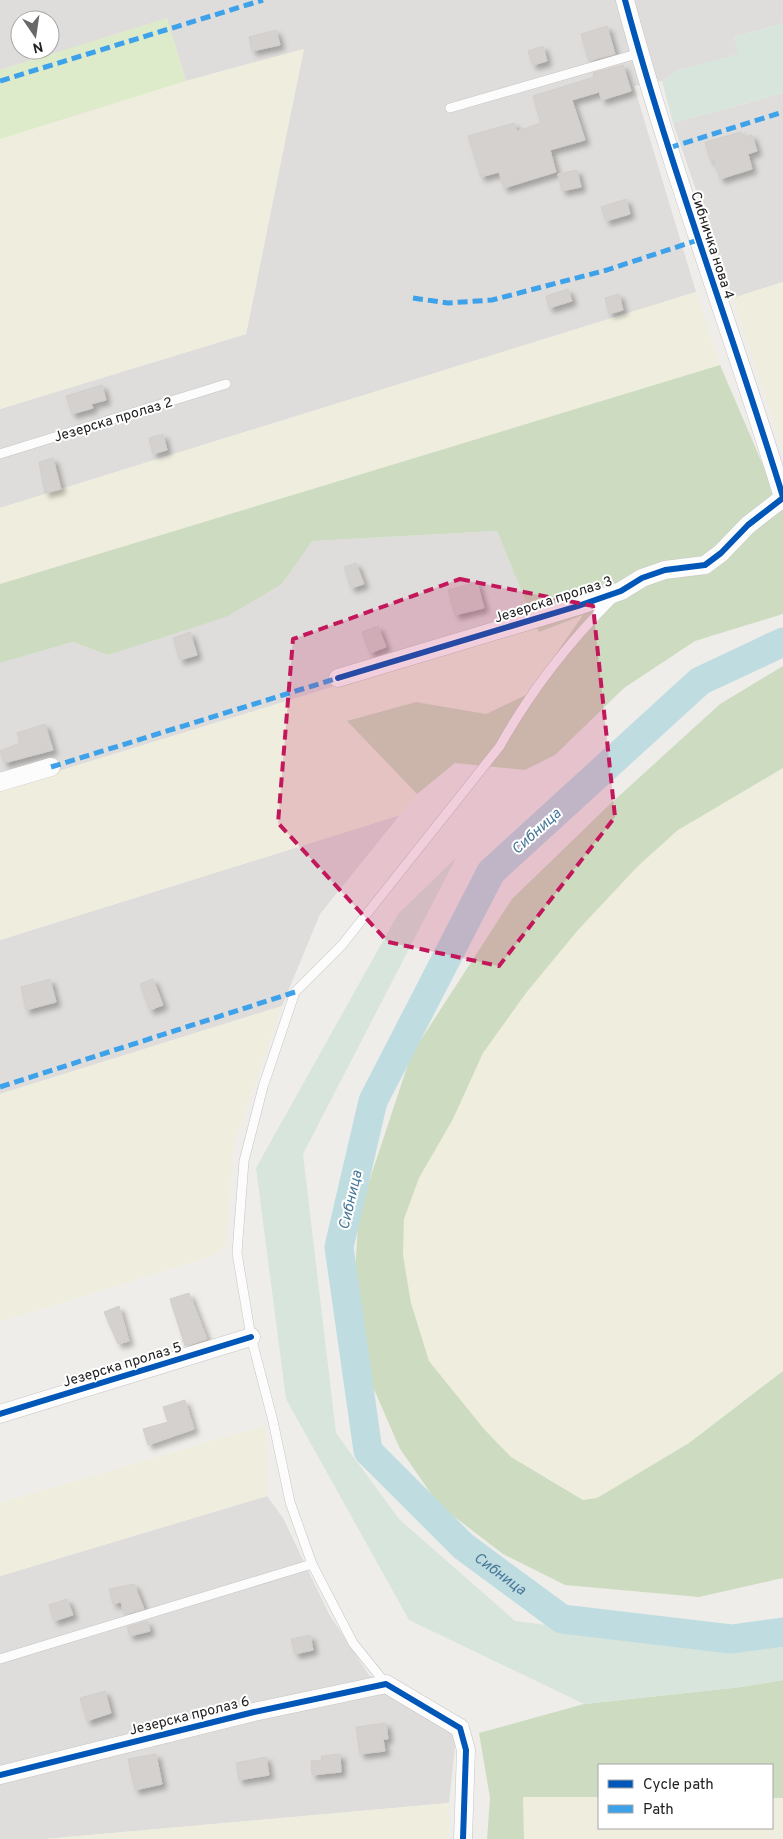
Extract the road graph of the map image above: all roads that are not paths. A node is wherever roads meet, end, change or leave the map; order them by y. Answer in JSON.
{"nodes":[{"id":1,"x":625,"y":0,"type":"edge"},
{"id":2,"x":640,"y":53,"type":"junction"},
{"id":3,"x":450,"y":108,"type":"dead end"},
{"id":4,"x":226,"y":384,"type":"dead end"},
{"id":5,"x":0,"y":454,"type":"edge"},
{"id":6,"x":783,"y":497,"type":"edge"},
{"id":7,"x":620,"y":591,"type":"junction"},
{"id":8,"x":338,"y":678,"type":"dead end"},
{"id":9,"x":51,"y":767,"type":"dead end"},
{"id":10,"x":0,"y":782,"type":"edge"},
{"id":11,"x":251,"y":1337,"type":"junction"},
{"id":12,"x":0,"y":1414,"type":"edge"},
{"id":13,"x":312,"y":1564,"type":"junction"},
{"id":14,"x":0,"y":1659,"type":"edge"},
{"id":15,"x":386,"y":1684,"type":"junction"},
{"id":16,"x":0,"y":1775,"type":"edge"},
{"id":17,"x":463,"y":1839,"type":"edge"}],
"edges":[{"from":1,"to":2,"type":"street","name":"Сибничка нова 4"},
{"from":2,"to":3,"type":"lane"},
{"from":2,"to":6,"type":"street","name":"Сибничка нова 4"},
{"from":4,"to":5,"type":"lane","name":"Језерска пролаз 2"},
{"from":6,"to":7,"type":"street","name":"Језерска пролаз 3"},
{"from":7,"to":8,"type":"street","name":"Језерска пролаз 3"},
{"from":7,"to":11,"type":"lane"},
{"from":9,"to":10,"type":"street"},
{"from":11,"to":12,"type":"street","name":"Језерска пролаз 5"},
{"from":11,"to":13,"type":"lane"},
{"from":13,"to":14,"type":"lane"},
{"from":13,"to":15,"type":"lane"},
{"from":15,"to":16,"type":"street","name":"Језерска пролаз 6"},
{"from":15,"to":17,"type":"street"}]}
